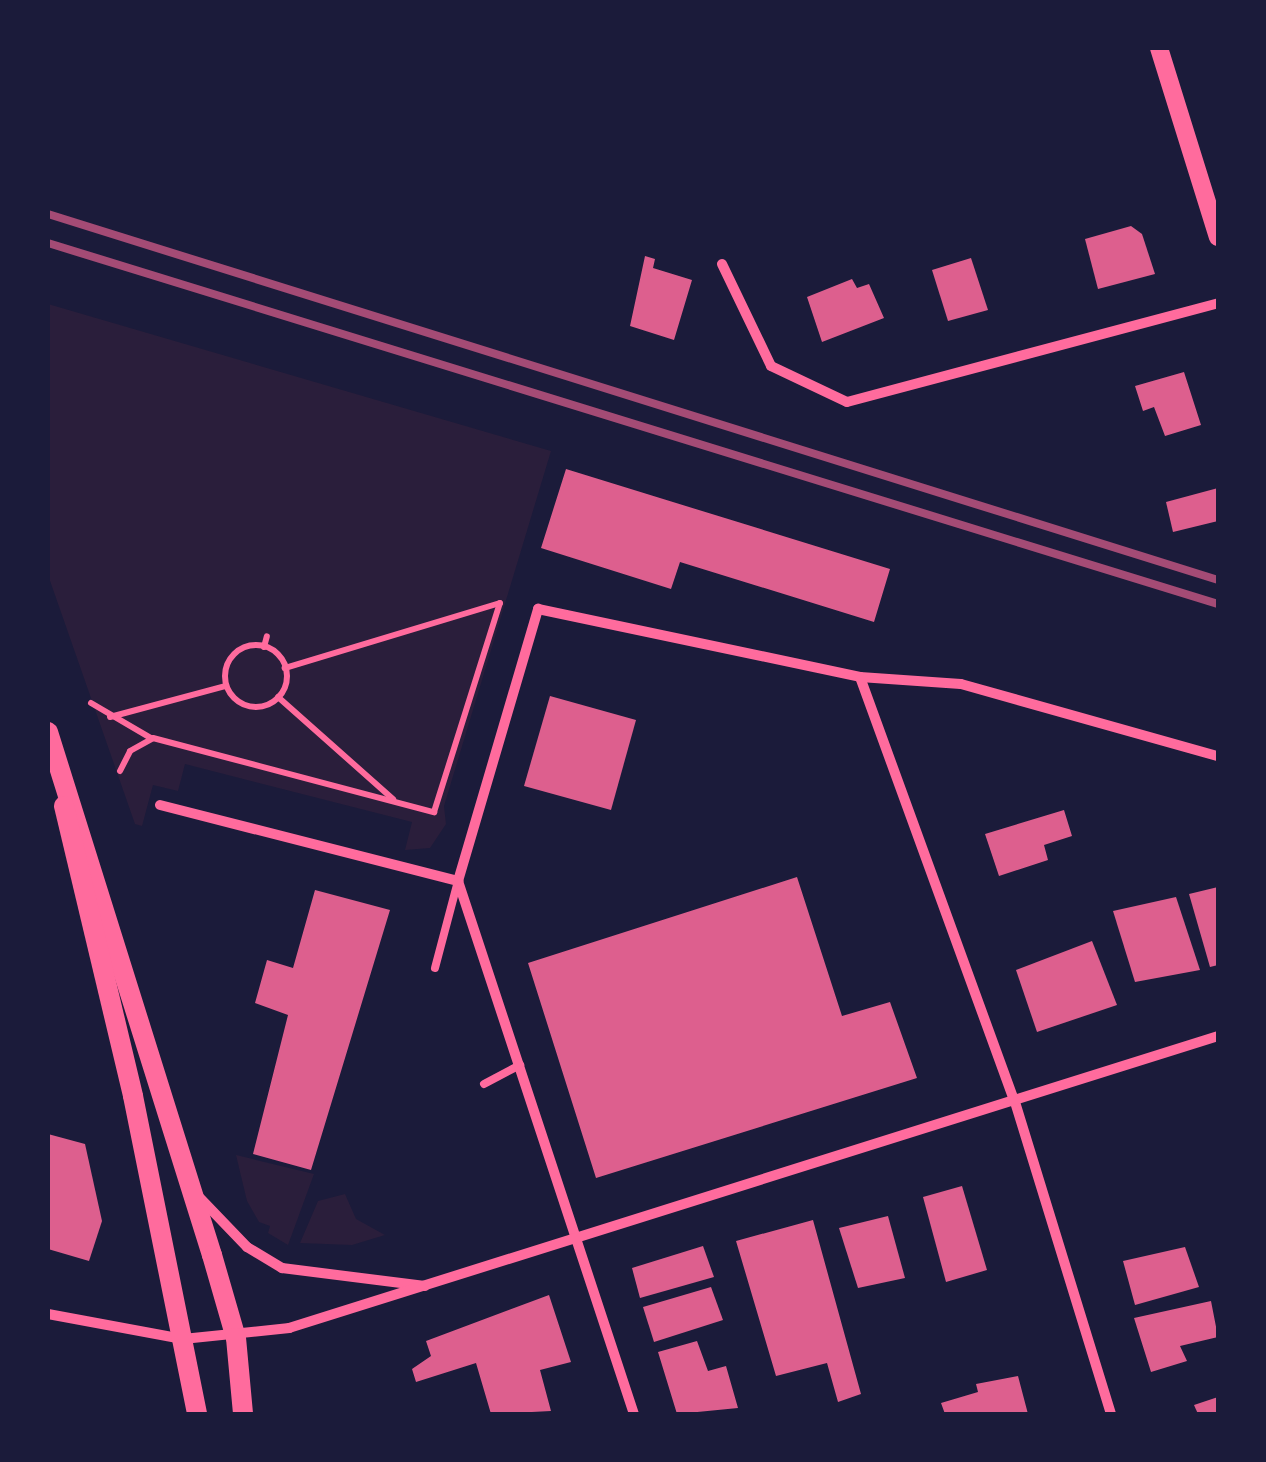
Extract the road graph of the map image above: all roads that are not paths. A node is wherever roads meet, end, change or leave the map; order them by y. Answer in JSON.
{"nodes":[{"id":1,"x":1159,"y":48,"type":"edge"},
{"id":2,"x":1218,"y":237,"type":"edge"},
{"id":3,"x":722,"y":264,"type":"dead end"},
{"id":4,"x":1218,"y":303,"type":"edge"},
{"id":5,"x":860,"y":678,"type":"junction"},
{"id":6,"x":48,"y":731,"type":"edge"},
{"id":7,"x":1218,"y":756,"type":"edge"},
{"id":8,"x":160,"y":804,"type":"dead end"},
{"id":9,"x":458,"y":882,"type":"junction"},
{"id":10,"x":435,"y":968,"type":"dead end"},
{"id":11,"x":1218,"y":1036,"type":"edge"},
{"id":12,"x":520,"y":1065,"type":"junction"},
{"id":13,"x":484,"y":1084,"type":"dead end"},
{"id":14,"x":1014,"y":1102,"type":"junction"},
{"id":15,"x":194,"y":1192,"type":"junction"},
{"id":16,"x":579,"y":1240,"type":"junction"},
{"id":17,"x":430,"y":1286,"type":"junction"},
{"id":18,"x":48,"y":1314,"type":"edge"},
{"id":19,"x":236,"y":1338,"type":"junction"},
{"id":20,"x":183,"y":1340,"type":"junction"},
{"id":21,"x":197,"y":1414,"type":"edge"},
{"id":22,"x":243,"y":1414,"type":"edge"},
{"id":23,"x":634,"y":1414,"type":"edge"},
{"id":24,"x":1111,"y":1414,"type":"edge"}],
"edges":[{"from":1,"to":2,"type":"street"},
{"from":3,"to":4,"type":"street"},
{"from":5,"to":7,"type":"street"},
{"from":5,"to":9,"type":"street"},
{"from":5,"to":14,"type":"street"},
{"from":6,"to":15,"type":"main road"},
{"from":6,"to":20,"type":"main road"},
{"from":8,"to":9,"type":"street"},
{"from":9,"to":10,"type":"lane"},
{"from":9,"to":12,"type":"street"},
{"from":11,"to":14,"type":"street"},
{"from":12,"to":13,"type":"lane"},
{"from":12,"to":16,"type":"street"},
{"from":14,"to":16,"type":"street"},
{"from":14,"to":24,"type":"street"},
{"from":15,"to":17,"type":"street"},
{"from":15,"to":19,"type":"main road"},
{"from":16,"to":17,"type":"street"},
{"from":16,"to":23,"type":"street"},
{"from":17,"to":19,"type":"street"},
{"from":18,"to":20,"type":"street"},
{"from":19,"to":20,"type":"street"},
{"from":19,"to":22,"type":"main road"},
{"from":20,"to":21,"type":"main road"}]}
